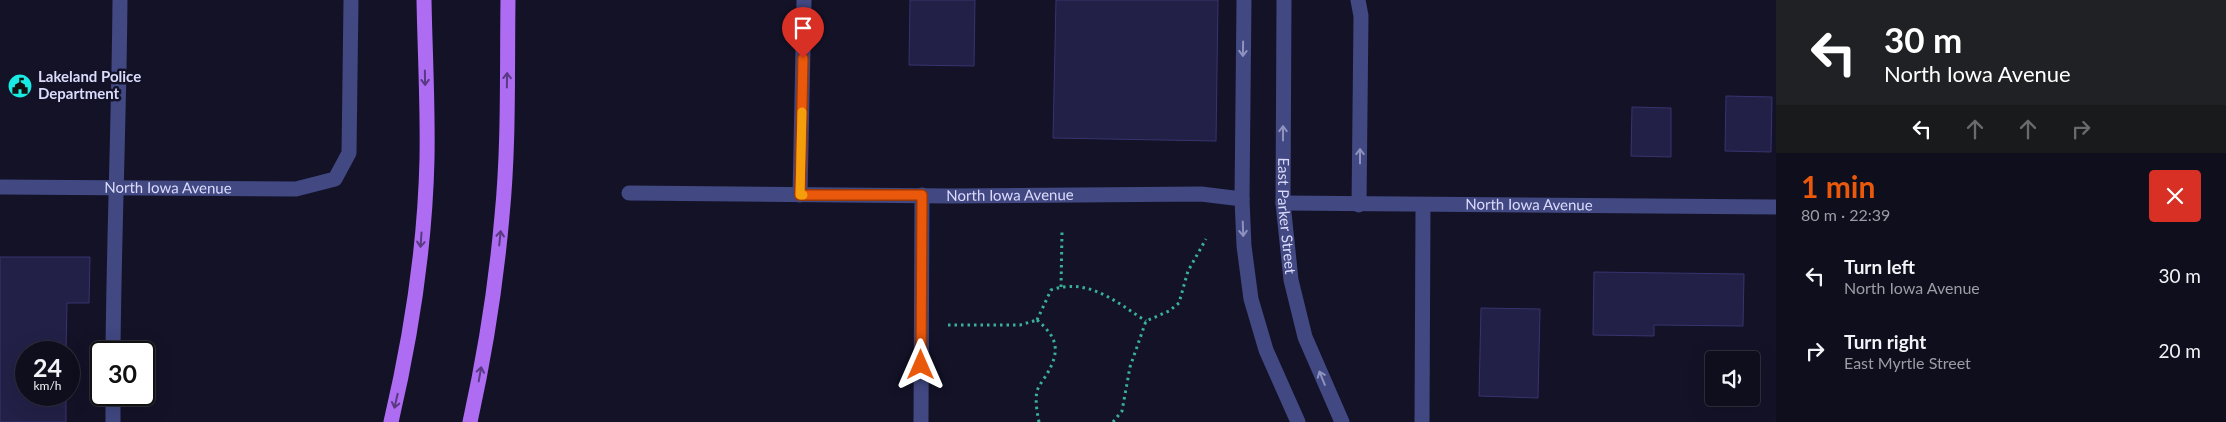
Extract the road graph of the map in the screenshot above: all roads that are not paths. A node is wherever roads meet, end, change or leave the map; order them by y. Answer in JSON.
{"nodes":[{"id":1,"x":120,"y":0,"type":"edge"},
{"id":2,"x":351,"y":0,"type":"edge"},
{"id":3,"x":424,"y":0,"type":"edge"},
{"id":4,"x":508,"y":0,"type":"edge"},
{"id":5,"x":804,"y":0,"type":"edge"},
{"id":6,"x":1244,"y":0,"type":"edge"},
{"id":7,"x":1284,"y":0,"type":"edge"},
{"id":8,"x":1358,"y":0,"type":"edge"},
{"id":9,"x":0,"y":187,"type":"edge"},
{"id":10,"x":114,"y":187,"type":"junction"},
{"id":11,"x":629,"y":193,"type":"dead end"},
{"id":12,"x":800,"y":195,"type":"junction"},
{"id":13,"x":922,"y":195,"type":"junction"},
{"id":14,"x":1242,"y":199,"type":"junction"},
{"id":15,"x":1283,"y":203,"type":"junction"},
{"id":16,"x":1359,"y":205,"type":"junction"},
{"id":17,"x":1423,"y":206,"type":"junction"},
{"id":18,"x":1776,"y":207,"type":"edge"},
{"id":19,"x":114,"y":341,"type":"edge"},
{"id":20,"x":113,"y":406,"type":"edge"},
{"id":21,"x":113,"y":422,"type":"edge"},
{"id":22,"x":391,"y":422,"type":"edge"},
{"id":23,"x":470,"y":422,"type":"edge"},
{"id":24,"x":921,"y":422,"type":"edge"},
{"id":25,"x":1298,"y":422,"type":"edge"},
{"id":26,"x":1342,"y":422,"type":"edge"},
{"id":27,"x":1422,"y":422,"type":"edge"}],
"edges":[{"from":1,"to":10,"type":"street"},
{"from":2,"to":10,"type":"street","name":"North Iowa Avenue"},
{"from":3,"to":22,"type":"main road","one_way":true},
{"from":23,"to":4,"type":"main road","one_way":true},
{"from":5,"to":12,"type":"street"},
{"from":6,"to":14,"type":"street","one_way":true},
{"from":15,"to":7,"type":"street","name":"East Parker Street","one_way":true},
{"from":16,"to":8,"type":"street","one_way":true},
{"from":9,"to":10,"type":"street","name":"North Iowa Avenue"},
{"from":10,"to":19,"type":"street"},
{"from":11,"to":12,"type":"street","name":"North Iowa Avenue"},
{"from":12,"to":13,"type":"street","name":"North Iowa Avenue"},
{"from":13,"to":14,"type":"street","name":"North Iowa Avenue"},
{"from":13,"to":24,"type":"street"},
{"from":14,"to":25,"type":"street","one_way":true},
{"from":15,"to":16,"type":"street","name":"North Iowa Avenue"},
{"from":26,"to":15,"type":"street","name":"East Parker Street","one_way":true},
{"from":16,"to":17,"type":"street","name":"North Iowa Avenue"},
{"from":17,"to":18,"type":"street","name":"North Iowa Avenue"},
{"from":17,"to":27,"type":"street"},
{"from":20,"to":21,"type":"street"}]}
